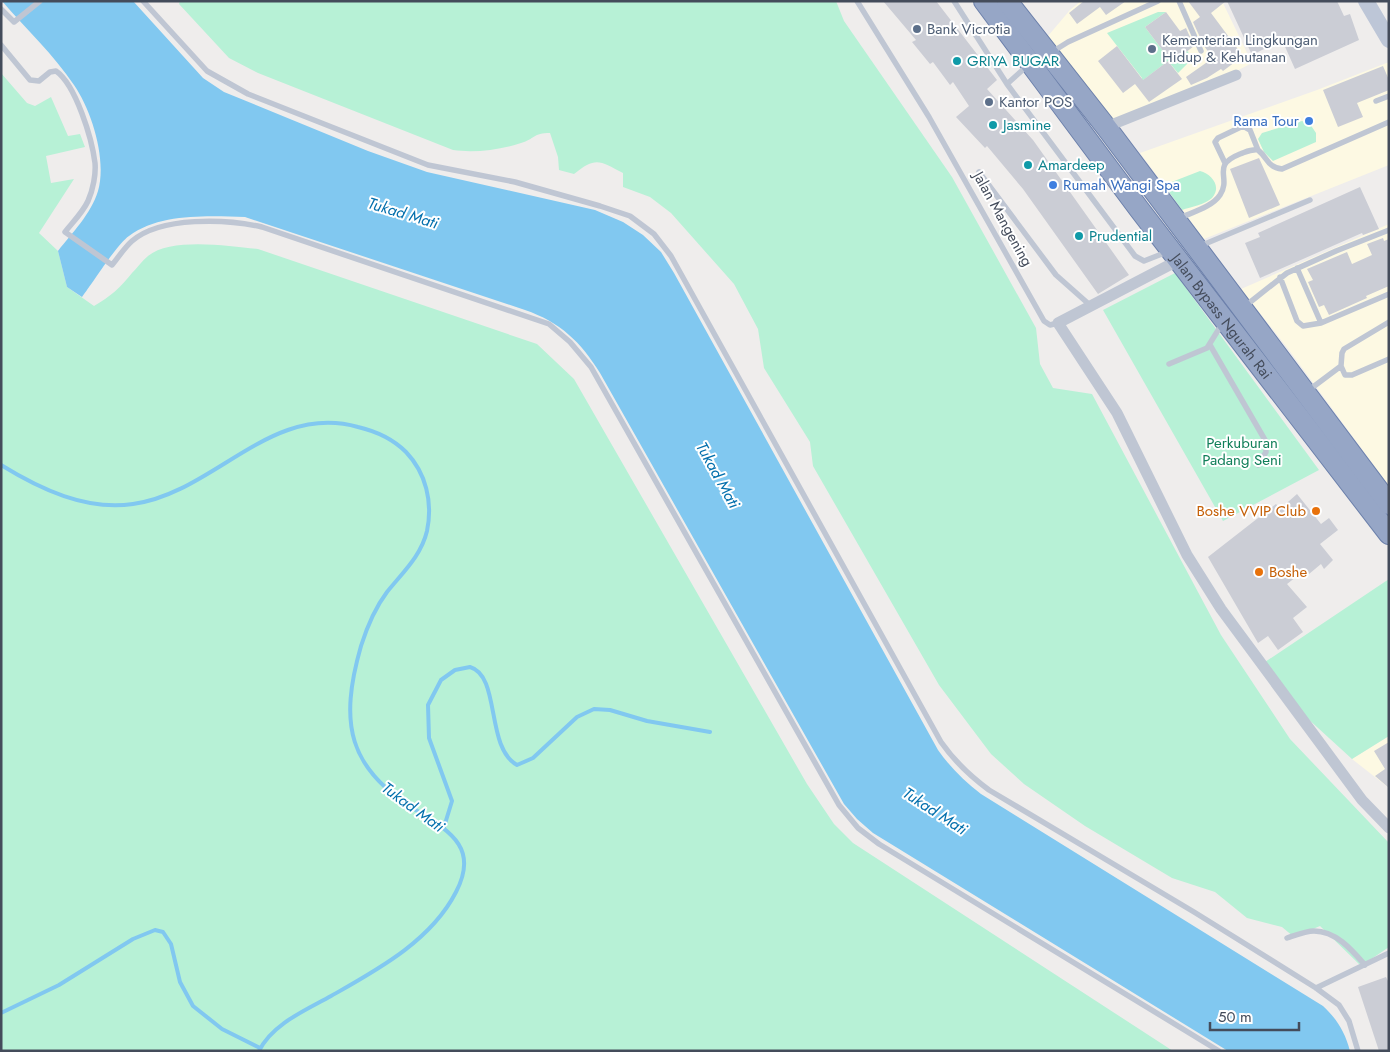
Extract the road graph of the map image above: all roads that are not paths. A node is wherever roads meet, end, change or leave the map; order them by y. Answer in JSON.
{"nodes":[{"id":1,"x":40,"y":1,"type":"edge"},
{"id":2,"x":143,"y":1,"type":"edge"},
{"id":3,"x":857,"y":1,"type":"edge"},
{"id":4,"x":954,"y":1,"type":"edge"},
{"id":5,"x":984,"y":1,"type":"edge"},
{"id":6,"x":1007,"y":1,"type":"edge"},
{"id":7,"x":1158,"y":1,"type":"edge"},
{"id":8,"x":1179,"y":1,"type":"edge"},
{"id":9,"x":1366,"y":1,"type":"edge"},
{"id":10,"x":1,"y":9,"type":"edge"},
{"id":11,"x":1386,"y":31,"type":"edge"},
{"id":12,"x":1,"y":45,"type":"edge"},
{"id":13,"x":1201,"y":51,"type":"dead end"},
{"id":14,"x":1049,"y":53,"type":"junction"},
{"id":15,"x":1030,"y":63,"type":"junction"},
{"id":16,"x":1236,"y":75,"type":"dead end"},
{"id":17,"x":1007,"y":84,"type":"junction"},
{"id":18,"x":1389,"y":96,"type":"edge"},
{"id":19,"x":1376,"y":101,"type":"dead end"},
{"id":20,"x":1389,"y":122,"type":"edge"},
{"id":21,"x":1106,"y":127,"type":"junction"},
{"id":22,"x":1258,"y":150,"type":"junction"},
{"id":23,"x":1225,"y":163,"type":"junction"},
{"id":24,"x":979,"y":172,"type":"dead end"},
{"id":25,"x":1157,"y":195,"type":"junction"},
{"id":26,"x":1310,"y":200,"type":"dead end"},
{"id":27,"x":1139,"y":209,"type":"junction"},
{"id":28,"x":1176,"y":220,"type":"junction"},
{"id":29,"x":1389,"y":230,"type":"edge"},
{"id":30,"x":1196,"y":248,"type":"junction"},
{"id":31,"x":1175,"y":255,"type":"junction"},
{"id":32,"x":1297,"y":268,"type":"junction"},
{"id":33,"x":1280,"y":277,"type":"junction"},
{"id":34,"x":1389,"y":294,"type":"edge"},
{"id":35,"x":1091,"y":306,"type":"junction"},
{"id":36,"x":1242,"y":308,"type":"junction"},
{"id":37,"x":1225,"y":318,"type":"junction"},
{"id":38,"x":1389,"y":322,"type":"edge"},
{"id":39,"x":1058,"y":323,"type":"junction"},
{"id":40,"x":1322,"y":323,"type":"junction"},
{"id":41,"x":1210,"y":345,"type":"junction"},
{"id":42,"x":1389,"y":359,"type":"edge"},
{"id":43,"x":1169,"y":364,"type":"dead end"},
{"id":44,"x":1341,"y":366,"type":"junction"},
{"id":45,"x":1305,"y":392,"type":"junction"},
{"id":46,"x":1258,"y":465,"type":"dead end"},
{"id":47,"x":1389,"y":504,"type":"edge"},
{"id":48,"x":1389,"y":534,"type":"edge"},
{"id":49,"x":1389,"y":828,"type":"edge"},
{"id":50,"x":1288,"y":938,"type":"dead end"},
{"id":51,"x":1389,"y":953,"type":"edge"},
{"id":52,"x":1365,"y":965,"type":"junction"},
{"id":53,"x":1316,"y":988,"type":"junction"},
{"id":54,"x":1218,"y":1051,"type":"edge"},
{"id":55,"x":1358,"y":1051,"type":"edge"}],
"edges":[{"from":1,"to":10,"type":"lane"},
{"from":2,"to":53,"type":"lane"},
{"from":3,"to":39,"type":"lane","name":"Jalan Mangening"},
{"from":4,"to":17,"type":"lane"},
{"from":5,"to":15,"type":"highway","name":"Jalan Bypass Ngurah Rai"},
{"from":6,"to":14,"type":"highway","name":"Jalan Bypass Ngurah Rai"},
{"from":7,"to":14,"type":"lane"},
{"from":8,"to":13,"type":"lane"},
{"from":9,"to":11,"type":"main road"},
{"from":12,"to":54,"type":"lane"},
{"from":14,"to":21,"type":"highway","name":"Jalan Bypass Ngurah Rai"},
{"from":15,"to":17,"type":"lane"},
{"from":15,"to":27,"type":"highway","name":"Jalan Bypass Ngurah Rai"},
{"from":16,"to":21,"type":"street"},
{"from":17,"to":31,"type":"lane"},
{"from":18,"to":19,"type":"lane"},
{"from":20,"to":22,"type":"lane"},
{"from":21,"to":25,"type":"highway","name":"Jalan Bypass Ngurah Rai"},
{"from":22,"to":23,"type":"lane"},
{"from":22,"to":23,"type":"lane"},
{"from":23,"to":28,"type":"lane"},
{"from":24,"to":35,"type":"lane"},
{"from":25,"to":27,"type":"highway"},
{"from":25,"to":28,"type":"highway","name":"Jalan Bypass Ngurah Rai"},
{"from":26,"to":30,"type":"lane"},
{"from":27,"to":31,"type":"highway","name":"Jalan Bypass Ngurah Rai"},
{"from":28,"to":30,"type":"highway","name":"Jalan Bypass Ngurah Rai"},
{"from":29,"to":32,"type":"lane"},
{"from":30,"to":36,"type":"highway","name":"Jalan Bypass Ngurah Rai"},
{"from":31,"to":35,"type":"street"},
{"from":31,"to":37,"type":"highway","name":"Jalan Bypass Ngurah Rai"},
{"from":32,"to":33,"type":"lane"},
{"from":32,"to":40,"type":"lane"},
{"from":33,"to":36,"type":"lane"},
{"from":33,"to":40,"type":"lane"},
{"from":34,"to":40,"type":"lane"},
{"from":35,"to":39,"type":"street"},
{"from":36,"to":45,"type":"highway","name":"Jalan Bypass Ngurah Rai"},
{"from":37,"to":41,"type":"lane"},
{"from":37,"to":48,"type":"highway","name":"Jalan Bypass Ngurah Rai"},
{"from":38,"to":44,"type":"lane"},
{"from":39,"to":49,"type":"street"},
{"from":41,"to":43,"type":"lane"},
{"from":41,"to":46,"type":"lane"},
{"from":42,"to":44,"type":"lane"},
{"from":44,"to":45,"type":"lane"},
{"from":45,"to":47,"type":"highway","name":"Jalan Bypass Ngurah Rai"},
{"from":50,"to":52,"type":"lane"},
{"from":51,"to":52,"type":"lane"},
{"from":52,"to":53,"type":"lane"},
{"from":53,"to":55,"type":"lane"}]}
